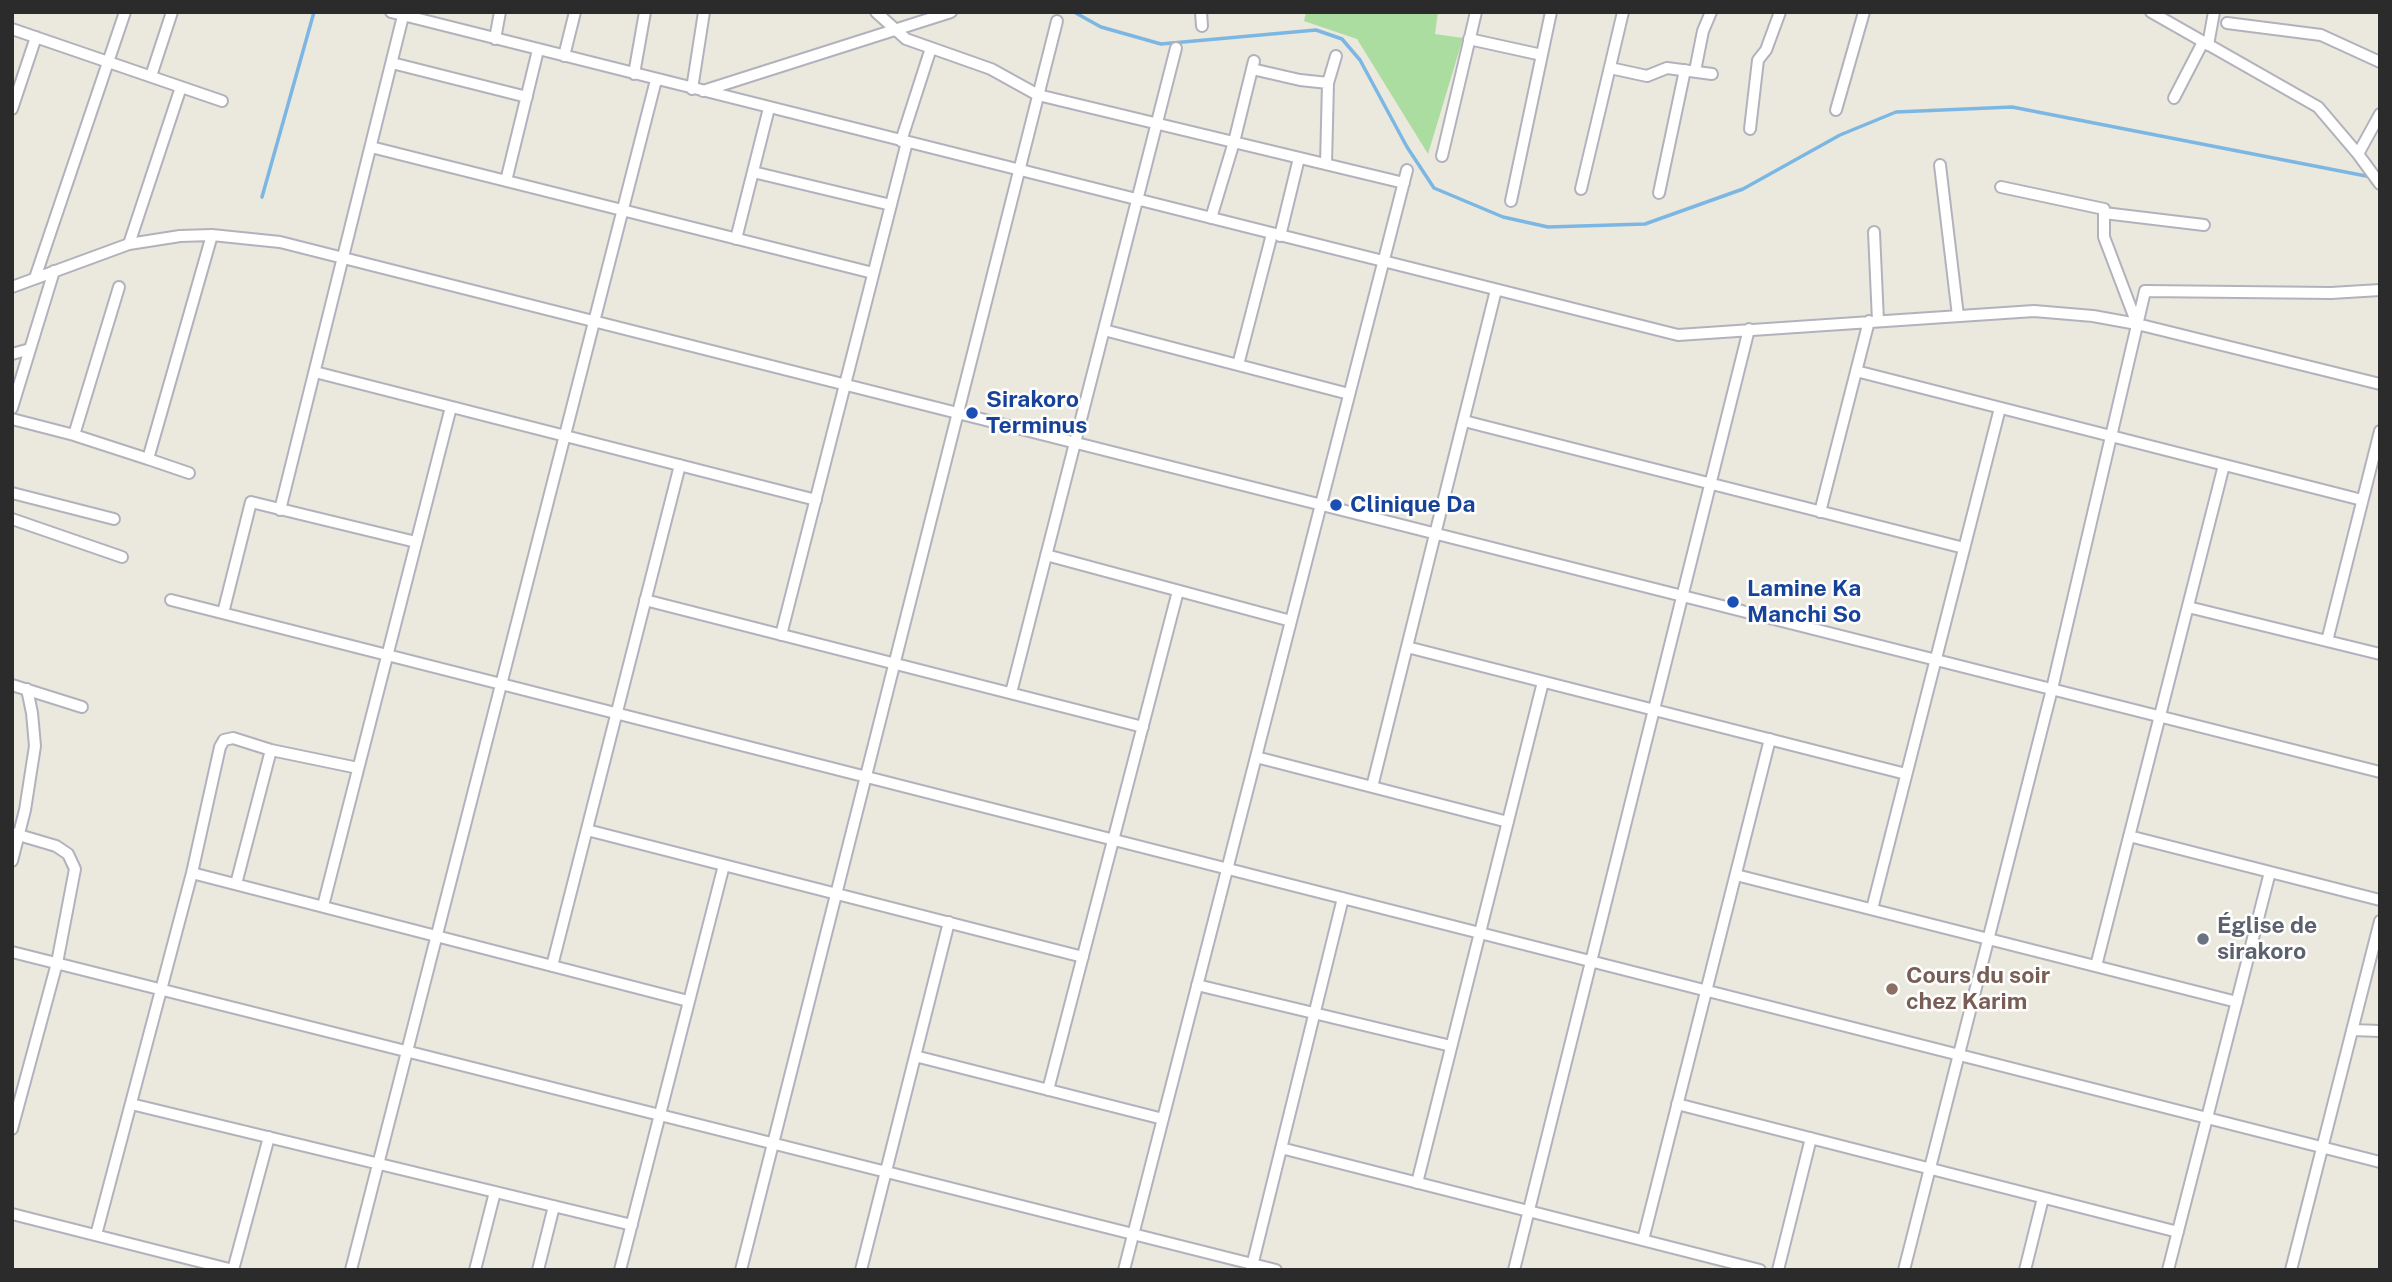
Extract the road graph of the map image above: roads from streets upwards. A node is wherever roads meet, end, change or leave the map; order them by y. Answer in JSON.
{"nodes":[{"id":1,"x":125,"y":12,"type":"edge"},
{"id":2,"x":172,"y":12,"type":"edge"},
{"id":3,"x":391,"y":12,"type":"edge"},
{"id":4,"x":500,"y":12,"type":"edge"},
{"id":5,"x":575,"y":12,"type":"edge"},
{"id":6,"x":645,"y":12,"type":"edge"},
{"id":7,"x":704,"y":12,"type":"edge"},
{"id":8,"x":877,"y":12,"type":"edge"},
{"id":9,"x":951,"y":12,"type":"edge"},
{"id":10,"x":1201,"y":12,"type":"edge"},
{"id":11,"x":1476,"y":12,"type":"edge"},
{"id":12,"x":1551,"y":12,"type":"edge"},
{"id":13,"x":1623,"y":12,"type":"edge"},
{"id":14,"x":1711,"y":12,"type":"edge"},
{"id":15,"x":1780,"y":12,"type":"edge"},
{"id":16,"x":1864,"y":12,"type":"edge"},
{"id":17,"x":2151,"y":12,"type":"edge"},
{"id":18,"x":2214,"y":12,"type":"edge"},
{"id":19,"x":403,"y":16,"type":"junction"},
{"id":20,"x":423,"y":17,"type":"edge"},
{"id":21,"x":1057,"y":22,"type":"dead end"},
{"id":22,"x":2227,"y":23,"type":"dead end"},
{"id":23,"x":1202,"y":26,"type":"dead end"},
{"id":24,"x":12,"y":29,"type":"edge"},
{"id":25,"x":895,"y":30,"type":"junction"},
{"id":26,"x":36,"y":37,"type":"junction"},
{"id":27,"x":495,"y":39,"type":"junction"},
{"id":28,"x":1469,"y":39,"type":"junction"},
{"id":29,"x":2206,"y":43,"type":"junction"},
{"id":30,"x":931,"y":48,"type":"junction"},
{"id":31,"x":1177,"y":48,"type":"dead end"},
{"id":32,"x":538,"y":50,"type":"junction"},
{"id":33,"x":1542,"y":55,"type":"junction"},
{"id":34,"x":564,"y":56,"type":"junction"},
{"id":35,"x":1336,"y":56,"type":"dead end"},
{"id":36,"x":108,"y":62,"type":"junction"},
{"id":37,"x":2380,"y":62,"type":"edge"},
{"id":38,"x":392,"y":63,"type":"junction"},
{"id":39,"x":1610,"y":68,"type":"junction"},
{"id":40,"x":1690,"y":71,"type":"junction"},
{"id":41,"x":634,"y":74,"type":"junction"},
{"id":42,"x":1712,"y":74,"type":"dead end"},
{"id":43,"x":151,"y":76,"type":"junction"},
{"id":44,"x":656,"y":79,"type":"junction"},
{"id":45,"x":1328,"y":83,"type":"junction"},
{"id":46,"x":181,"y":86,"type":"junction"},
{"id":47,"x":697,"y":90,"type":"junction"},
{"id":48,"x":1038,"y":95,"type":"junction"},
{"id":49,"x":527,"y":97,"type":"junction"},
{"id":50,"x":2174,"y":98,"type":"dead end"},
{"id":51,"x":222,"y":101,"type":"dead end"},
{"id":52,"x":769,"y":108,"type":"junction"},
{"id":53,"x":12,"y":109,"type":"edge"},
{"id":54,"x":1836,"y":110,"type":"dead end"},
{"id":55,"x":2380,"y":114,"type":"edge"},
{"id":56,"x":1157,"y":123,"type":"junction"},
{"id":57,"x":1751,"y":129,"type":"dead end"},
{"id":58,"x":904,"y":141,"type":"junction"},
{"id":59,"x":1234,"y":142,"type":"junction"},
{"id":60,"x":371,"y":147,"type":"junction"},
{"id":61,"x":2358,"y":154,"type":"junction"},
{"id":62,"x":1441,"y":156,"type":"dead end"},
{"id":63,"x":1299,"y":158,"type":"junction"},
{"id":64,"x":1326,"y":164,"type":"junction"},
{"id":65,"x":1940,"y":165,"type":"dead end"},
{"id":66,"x":1019,"y":170,"type":"junction"},
{"id":67,"x":1407,"y":170,"type":"dead end"},
{"id":68,"x":753,"y":172,"type":"junction"},
{"id":69,"x":506,"y":181,"type":"junction"},
{"id":70,"x":1404,"y":183,"type":"junction"},
{"id":71,"x":2380,"y":184,"type":"edge"},
{"id":72,"x":2001,"y":187,"type":"dead end"},
{"id":73,"x":1581,"y":189,"type":"dead end"},
{"id":74,"x":1659,"y":193,"type":"dead end"},
{"id":75,"x":1138,"y":200,"type":"junction"},
{"id":76,"x":1511,"y":201,"type":"dead end"},
{"id":77,"x":891,"y":205,"type":"junction"},
{"id":78,"x":623,"y":210,"type":"junction"},
{"id":79,"x":2104,"y":214,"type":"junction"},
{"id":80,"x":1212,"y":218,"type":"junction"},
{"id":81,"x":2204,"y":225,"type":"dead end"},
{"id":82,"x":1874,"y":232,"type":"dead end"},
{"id":83,"x":212,"y":235,"type":"junction"},
{"id":84,"x":1276,"y":235,"type":"junction"},
{"id":85,"x":736,"y":239,"type":"junction"},
{"id":86,"x":129,"y":244,"type":"junction"},
{"id":87,"x":343,"y":258,"type":"junction"},
{"id":88,"x":1383,"y":261,"type":"junction"},
{"id":89,"x":54,"y":271,"type":"junction"},
{"id":90,"x":873,"y":273,"type":"junction"},
{"id":91,"x":35,"y":278,"type":"junction"},
{"id":92,"x":12,"y":287,"type":"edge"},
{"id":93,"x":120,"y":287,"type":"dead end"},
{"id":94,"x":1496,"y":290,"type":"junction"},
{"id":95,"x":2380,"y":290,"type":"edge"},
{"id":96,"x":1958,"y":316,"type":"junction"},
{"id":97,"x":594,"y":321,"type":"junction"},
{"id":98,"x":1874,"y":321,"type":"junction"},
{"id":99,"x":2137,"y":324,"type":"junction"},
{"id":100,"x":1749,"y":329,"type":"junction"},
{"id":101,"x":1104,"y":330,"type":"junction"},
{"id":102,"x":30,"y":348,"type":"junction"},
{"id":103,"x":12,"y":354,"type":"edge"},
{"id":104,"x":1238,"y":365,"type":"junction"},
{"id":105,"x":1856,"y":371,"type":"junction"},
{"id":106,"x":315,"y":372,"type":"junction"},
{"id":107,"x":2380,"y":384,"type":"edge"},
{"id":108,"x":845,"y":385,"type":"junction"},
{"id":109,"x":1349,"y":394,"type":"junction"},
{"id":110,"x":451,"y":407,"type":"junction"},
{"id":111,"x":12,"y":408,"type":"edge"},
{"id":112,"x":2000,"y":408,"type":"junction"},
{"id":113,"x":957,"y":413,"type":"junction"},
{"id":114,"x":12,"y":419,"type":"edge"},
{"id":115,"x":1464,"y":421,"type":"junction"},
{"id":116,"x":2380,"y":431,"type":"edge"},
{"id":117,"x":74,"y":435,"type":"junction"},
{"id":118,"x":565,"y":436,"type":"junction"},
{"id":119,"x":2111,"y":436,"type":"junction"},
{"id":120,"x":1075,"y":443,"type":"junction"},
{"id":121,"x":148,"y":459,"type":"junction"},
{"id":122,"x":680,"y":465,"type":"junction"},
{"id":123,"x":2224,"y":465,"type":"junction"},
{"id":124,"x":189,"y":473,"type":"dead end"},
{"id":125,"x":1710,"y":484,"type":"junction"},
{"id":126,"x":12,"y":493,"type":"edge"},
{"id":127,"x":816,"y":500,"type":"junction"},
{"id":128,"x":2362,"y":500,"type":"junction"},
{"id":129,"x":1321,"y":505,"type":"junction"},
{"id":130,"x":280,"y":510,"type":"junction"},
{"id":131,"x":1820,"y":512,"type":"junction"},
{"id":132,"x":12,"y":519,"type":"edge"},
{"id":133,"x":114,"y":519,"type":"dead end"},
{"id":134,"x":1435,"y":533,"type":"junction"},
{"id":135,"x":416,"y":542,"type":"junction"},
{"id":136,"x":1964,"y":548,"type":"junction"},
{"id":137,"x":1046,"y":555,"type":"junction"},
{"id":138,"x":122,"y":557,"type":"dead end"},
{"id":139,"x":1178,"y":591,"type":"junction"},
{"id":140,"x":1682,"y":596,"type":"junction"},
{"id":141,"x":171,"y":600,"type":"dead end"},
{"id":142,"x":645,"y":600,"type":"junction"},
{"id":143,"x":2188,"y":607,"type":"junction"},
{"id":144,"x":223,"y":613,"type":"junction"},
{"id":145,"x":1291,"y":621,"type":"junction"},
{"id":146,"x":781,"y":635,"type":"junction"},
{"id":147,"x":2327,"y":641,"type":"junction"},
{"id":148,"x":1407,"y":647,"type":"junction"},
{"id":149,"x":2380,"y":654,"type":"edge"},
{"id":150,"x":387,"y":655,"type":"junction"},
{"id":151,"x":1936,"y":660,"type":"junction"},
{"id":152,"x":894,"y":663,"type":"junction"},
{"id":153,"x":1543,"y":682,"type":"junction"},
{"id":154,"x":501,"y":684,"type":"junction"},
{"id":155,"x":12,"y":685,"type":"edge"},
{"id":156,"x":27,"y":689,"type":"junction"},
{"id":157,"x":2052,"y":689,"type":"junction"},
{"id":158,"x":1011,"y":693,"type":"junction"},
{"id":159,"x":82,"y":707,"type":"dead end"},
{"id":160,"x":1654,"y":710,"type":"junction"},
{"id":161,"x":616,"y":713,"type":"junction"},
{"id":162,"x":2160,"y":716,"type":"junction"},
{"id":163,"x":1143,"y":727,"type":"junction"},
{"id":164,"x":1770,"y":739,"type":"junction"},
{"id":165,"x":271,"y":750,"type":"junction"},
{"id":166,"x":1256,"y":757,"type":"junction"},
{"id":167,"x":358,"y":768,"type":"junction"},
{"id":168,"x":2380,"y":772,"type":"edge"},
{"id":169,"x":1906,"y":774,"type":"junction"},
{"id":170,"x":866,"y":776,"type":"junction"},
{"id":171,"x":1372,"y":787,"type":"junction"},
{"id":172,"x":1508,"y":822,"type":"junction"},
{"id":173,"x":587,"y":830,"type":"junction"},
{"id":174,"x":15,"y":834,"type":"edge"},
{"id":175,"x":2129,"y":836,"type":"junction"},
{"id":176,"x":1114,"y":840,"type":"junction"},
{"id":177,"x":12,"y":861,"type":"edge"},
{"id":178,"x":724,"y":865,"type":"junction"},
{"id":179,"x":1227,"y":869,"type":"junction"},
{"id":180,"x":2270,"y":872,"type":"junction"},
{"id":181,"x":192,"y":873,"type":"junction"},
{"id":182,"x":1736,"y":875,"type":"junction"},
{"id":183,"x":236,"y":884,"type":"junction"},
{"id":184,"x":836,"y":893,"type":"junction"},
{"id":185,"x":1343,"y":898,"type":"junction"},
{"id":186,"x":2380,"y":900,"type":"edge"},
{"id":187,"x":323,"y":906,"type":"junction"},
{"id":188,"x":1872,"y":909,"type":"junction"},
{"id":189,"x":2380,"y":921,"type":"edge"},
{"id":190,"x":949,"y":922,"type":"junction"},
{"id":191,"x":1480,"y":933,"type":"junction"},
{"id":192,"x":436,"y":936,"type":"junction"},
{"id":193,"x":1988,"y":939,"type":"junction"},
{"id":194,"x":12,"y":952,"type":"edge"},
{"id":195,"x":1083,"y":957,"type":"junction"},
{"id":196,"x":1591,"y":961,"type":"junction"},
{"id":197,"x":57,"y":963,"type":"junction"},
{"id":198,"x":552,"y":966,"type":"junction"},
{"id":199,"x":2096,"y":967,"type":"junction"},
{"id":200,"x":1197,"y":985,"type":"junction"},
{"id":201,"x":161,"y":989,"type":"junction"},
{"id":202,"x":1706,"y":990,"type":"junction"},
{"id":203,"x":688,"y":1001,"type":"junction"},
{"id":204,"x":2236,"y":1002,"type":"junction"},
{"id":205,"x":1315,"y":1013,"type":"junction"},
{"id":206,"x":2352,"y":1030,"type":"junction"},
{"id":207,"x":2380,"y":1031,"type":"edge"},
{"id":208,"x":1451,"y":1046,"type":"junction"},
{"id":209,"x":407,"y":1051,"type":"junction"},
{"id":210,"x":1959,"y":1055,"type":"junction"},
{"id":211,"x":915,"y":1056,"type":"junction"},
{"id":212,"x":1048,"y":1090,"type":"junction"},
{"id":213,"x":131,"y":1104,"type":"junction"},
{"id":214,"x":1677,"y":1104,"type":"junction"},
{"id":215,"x":660,"y":1115,"type":"junction"},
{"id":216,"x":2207,"y":1118,"type":"junction"},
{"id":217,"x":1163,"y":1119,"type":"junction"},
{"id":218,"x":12,"y":1129,"type":"edge"},
{"id":219,"x":269,"y":1137,"type":"junction"},
{"id":220,"x":1811,"y":1138,"type":"junction"},
{"id":221,"x":773,"y":1143,"type":"junction"},
{"id":222,"x":2322,"y":1147,"type":"junction"},
{"id":223,"x":1281,"y":1148,"type":"junction"},
{"id":224,"x":2380,"y":1162,"type":"edge"},
{"id":225,"x":378,"y":1164,"type":"junction"},
{"id":226,"x":1930,"y":1169,"type":"junction"},
{"id":227,"x":886,"y":1171,"type":"junction"},
{"id":228,"x":1417,"y":1183,"type":"junction"},
{"id":229,"x":495,"y":1192,"type":"junction"},
{"id":230,"x":2043,"y":1198,"type":"junction"},
{"id":231,"x":554,"y":1206,"type":"junction"},
{"id":232,"x":1528,"y":1211,"type":"junction"},
{"id":233,"x":12,"y":1213,"type":"edge"},
{"id":234,"x":632,"y":1225,"type":"junction"},
{"id":235,"x":2178,"y":1232,"type":"junction"},
{"id":236,"x":1134,"y":1234,"type":"junction"},
{"id":237,"x":96,"y":1235,"type":"junction"},
{"id":238,"x":1643,"y":1240,"type":"junction"},
{"id":239,"x":1252,"y":1267,"type":"edge"},
{"id":240,"x":233,"y":1270,"type":"edge"},
{"id":241,"x":351,"y":1270,"type":"edge"},
{"id":242,"x":475,"y":1270,"type":"edge"},
{"id":243,"x":538,"y":1270,"type":"edge"},
{"id":244,"x":620,"y":1270,"type":"edge"},
{"id":245,"x":741,"y":1270,"type":"edge"},
{"id":246,"x":861,"y":1270,"type":"edge"},
{"id":247,"x":1124,"y":1270,"type":"edge"},
{"id":248,"x":1276,"y":1270,"type":"edge"},
{"id":249,"x":1514,"y":1270,"type":"edge"},
{"id":250,"x":1760,"y":1270,"type":"edge"},
{"id":251,"x":1778,"y":1270,"type":"edge"},
{"id":252,"x":1904,"y":1270,"type":"edge"},
{"id":253,"x":2025,"y":1270,"type":"edge"},
{"id":254,"x":2168,"y":1270,"type":"edge"},
{"id":255,"x":2291,"y":1270,"type":"edge"}],
"edges":[{"from":1,"to":36,"type":"street"},
{"from":2,"to":43,"type":"street"},
{"from":3,"to":19,"type":"street"},
{"from":4,"to":27,"type":"street"},
{"from":5,"to":34,"type":"street"},
{"from":6,"to":41,"type":"street"},
{"from":7,"to":47,"type":"street"},
{"from":8,"to":25,"type":"street"},
{"from":9,"to":25,"type":"street"},
{"from":10,"to":23,"type":"street"},
{"from":11,"to":28,"type":"street"},
{"from":12,"to":33,"type":"street"},
{"from":13,"to":39,"type":"street"},
{"from":14,"to":40,"type":"street"},
{"from":15,"to":57,"type":"street"},
{"from":16,"to":54,"type":"street"},
{"from":17,"to":29,"type":"street"},
{"from":18,"to":29,"type":"street"},
{"from":19,"to":20,"type":"street"},
{"from":19,"to":38,"type":"street"},
{"from":20,"to":27,"type":"street"},
{"from":21,"to":48,"type":"street"},
{"from":22,"to":37,"type":"street"},
{"from":24,"to":26,"type":"street"},
{"from":25,"to":30,"type":"street"},
{"from":25,"to":47,"type":"street"},
{"from":26,"to":36,"type":"street"},
{"from":26,"to":53,"type":"street"},
{"from":27,"to":32,"type":"street"},
{"from":28,"to":33,"type":"street"},
{"from":28,"to":62,"type":"street"},
{"from":29,"to":50,"type":"street"},
{"from":29,"to":61,"type":"street"},
{"from":30,"to":48,"type":"street"},
{"from":30,"to":58,"type":"street"},
{"from":31,"to":56,"type":"street"},
{"from":32,"to":34,"type":"street"},
{"from":32,"to":49,"type":"street"},
{"from":33,"to":76,"type":"street"},
{"from":34,"to":41,"type":"street"},
{"from":35,"to":45,"type":"street"},
{"from":36,"to":43,"type":"street"},
{"from":36,"to":91,"type":"street"},
{"from":38,"to":49,"type":"street"},
{"from":38,"to":60,"type":"street"},
{"from":39,"to":40,"type":"street"},
{"from":39,"to":73,"type":"street"},
{"from":40,"to":42,"type":"street"},
{"from":40,"to":74,"type":"street"},
{"from":41,"to":44,"type":"street"},
{"from":43,"to":46,"type":"street"},
{"from":44,"to":47,"type":"street"},
{"from":44,"to":78,"type":"street"},
{"from":45,"to":59,"type":"street"},
{"from":45,"to":64,"type":"street"},
{"from":46,"to":51,"type":"street"},
{"from":46,"to":86,"type":"street"},
{"from":47,"to":52,"type":"street"},
{"from":48,"to":56,"type":"street"},
{"from":48,"to":66,"type":"street"},
{"from":49,"to":69,"type":"street"},
{"from":52,"to":58,"type":"street"},
{"from":52,"to":68,"type":"street"},
{"from":55,"to":61,"type":"street"},
{"from":56,"to":59,"type":"street"},
{"from":56,"to":75,"type":"street"},
{"from":58,"to":66,"type":"street"},
{"from":58,"to":77,"type":"street"},
{"from":59,"to":63,"type":"street"},
{"from":59,"to":80,"type":"street"},
{"from":60,"to":69,"type":"street"},
{"from":60,"to":87,"type":"street"},
{"from":61,"to":71,"type":"street"},
{"from":63,"to":64,"type":"street"},
{"from":63,"to":84,"type":"street"},
{"from":64,"to":70,"type":"street"},
{"from":65,"to":96,"type":"street"},
{"from":66,"to":75,"type":"street"},
{"from":66,"to":113,"type":"street"},
{"from":67,"to":70,"type":"street"},
{"from":68,"to":77,"type":"street"},
{"from":68,"to":85,"type":"street"},
{"from":69,"to":78,"type":"street"},
{"from":70,"to":88,"type":"street"},
{"from":72,"to":79,"type":"street"},
{"from":75,"to":80,"type":"street"},
{"from":75,"to":101,"type":"street"},
{"from":77,"to":90,"type":"street"},
{"from":78,"to":85,"type":"street"},
{"from":78,"to":97,"type":"street"},
{"from":79,"to":81,"type":"street"},
{"from":79,"to":99,"type":"street"},
{"from":80,"to":84,"type":"street"},
{"from":82,"to":98,"type":"street"},
{"from":83,"to":86,"type":"street"},
{"from":83,"to":87,"type":"street"},
{"from":83,"to":121,"type":"street"},
{"from":84,"to":88,"type":"street"},
{"from":84,"to":104,"type":"street"},
{"from":85,"to":90,"type":"street"},
{"from":86,"to":89,"type":"street"},
{"from":87,"to":97,"type":"street"},
{"from":87,"to":106,"type":"street"},
{"from":88,"to":94,"type":"street"},
{"from":88,"to":109,"type":"street"},
{"from":89,"to":91,"type":"street"},
{"from":89,"to":102,"type":"street"},
{"from":90,"to":108,"type":"street"},
{"from":91,"to":92,"type":"street"},
{"from":93,"to":117,"type":"street"},
{"from":94,"to":100,"type":"street"},
{"from":94,"to":115,"type":"street"},
{"from":95,"to":99,"type":"street"},
{"from":96,"to":98,"type":"street"},
{"from":96,"to":99,"type":"street"},
{"from":97,"to":108,"type":"street"},
{"from":97,"to":118,"type":"street"},
{"from":98,"to":100,"type":"street"},
{"from":98,"to":105,"type":"street"},
{"from":99,"to":107,"type":"street"},
{"from":99,"to":119,"type":"street"},
{"from":100,"to":125,"type":"street"},
{"from":101,"to":104,"type":"street"},
{"from":101,"to":120,"type":"street"},
{"from":102,"to":103,"type":"street"},
{"from":102,"to":111,"type":"street"},
{"from":104,"to":109,"type":"street"},
{"from":105,"to":112,"type":"street"},
{"from":105,"to":131,"type":"street"},
{"from":106,"to":110,"type":"street"},
{"from":106,"to":130,"type":"street"},
{"from":108,"to":113,"type":"street"},
{"from":108,"to":127,"type":"street"},
{"from":109,"to":129,"type":"street"},
{"from":110,"to":118,"type":"street"},
{"from":110,"to":135,"type":"street"},
{"from":112,"to":119,"type":"street"},
{"from":112,"to":136,"type":"street"},
{"from":113,"to":120,"type":"street"},
{"from":113,"to":152,"type":"street"},
{"from":114,"to":117,"type":"street"},
{"from":115,"to":125,"type":"street"},
{"from":115,"to":134,"type":"street"},
{"from":116,"to":128,"type":"street"},
{"from":117,"to":121,"type":"street"},
{"from":118,"to":122,"type":"street"},
{"from":118,"to":154,"type":"street"},
{"from":119,"to":123,"type":"street"},
{"from":119,"to":157,"type":"street"},
{"from":120,"to":129,"type":"street"},
{"from":120,"to":137,"type":"street"},
{"from":121,"to":124,"type":"street"},
{"from":122,"to":127,"type":"street"},
{"from":122,"to":142,"type":"street"},
{"from":123,"to":128,"type":"street"},
{"from":123,"to":143,"type":"street"},
{"from":125,"to":131,"type":"street"},
{"from":125,"to":140,"type":"street"},
{"from":126,"to":133,"type":"street"},
{"from":127,"to":146,"type":"street"},
{"from":128,"to":147,"type":"street"},
{"from":129,"to":134,"type":"street"},
{"from":129,"to":145,"type":"street"},
{"from":130,"to":135,"type":"street"},
{"from":130,"to":144,"type":"street"},
{"from":131,"to":136,"type":"street"},
{"from":132,"to":138,"type":"street"},
{"from":134,"to":140,"type":"street"},
{"from":134,"to":148,"type":"street"},
{"from":135,"to":150,"type":"street"},
{"from":136,"to":151,"type":"street"},
{"from":137,"to":139,"type":"street"},
{"from":137,"to":158,"type":"street"},
{"from":139,"to":145,"type":"street"},
{"from":139,"to":163,"type":"street"},
{"from":140,"to":151,"type":"street"},
{"from":140,"to":160,"type":"street"},
{"from":141,"to":144,"type":"street"},
{"from":142,"to":146,"type":"street"},
{"from":142,"to":161,"type":"street"},
{"from":143,"to":147,"type":"street"},
{"from":143,"to":162,"type":"street"},
{"from":144,"to":150,"type":"street"},
{"from":145,"to":166,"type":"street"},
{"from":146,"to":152,"type":"street"},
{"from":147,"to":149,"type":"street"},
{"from":148,"to":153,"type":"street"},
{"from":148,"to":171,"type":"street"},
{"from":150,"to":154,"type":"street"},
{"from":150,"to":167,"type":"street"},
{"from":151,"to":157,"type":"street"},
{"from":151,"to":169,"type":"street"},
{"from":152,"to":158,"type":"street"},
{"from":152,"to":170,"type":"street"},
{"from":153,"to":160,"type":"street"},
{"from":153,"to":172,"type":"street"},
{"from":154,"to":161,"type":"street"},
{"from":154,"to":192,"type":"street"},
{"from":155,"to":156,"type":"street"},
{"from":156,"to":159,"type":"street"},
{"from":156,"to":174,"type":"street"},
{"from":157,"to":162,"type":"street"},
{"from":157,"to":193,"type":"street"},
{"from":158,"to":163,"type":"street"},
{"from":160,"to":164,"type":"street"},
{"from":160,"to":196,"type":"street"},
{"from":161,"to":170,"type":"street"},
{"from":161,"to":173,"type":"street"},
{"from":162,"to":168,"type":"street"},
{"from":162,"to":175,"type":"street"},
{"from":163,"to":176,"type":"street"},
{"from":164,"to":169,"type":"street"},
{"from":164,"to":182,"type":"street"},
{"from":165,"to":167,"type":"street"},
{"from":165,"to":181,"type":"street"},
{"from":165,"to":183,"type":"street"},
{"from":166,"to":171,"type":"street"},
{"from":166,"to":179,"type":"street"},
{"from":167,"to":187,"type":"street"},
{"from":169,"to":188,"type":"street"},
{"from":170,"to":176,"type":"street"},
{"from":170,"to":184,"type":"street"},
{"from":171,"to":172,"type":"street"},
{"from":172,"to":191,"type":"street"},
{"from":173,"to":178,"type":"street"},
{"from":173,"to":198,"type":"street"},
{"from":174,"to":177,"type":"street"},
{"from":174,"to":197,"type":"street"},
{"from":175,"to":180,"type":"street"},
{"from":175,"to":199,"type":"street"},
{"from":176,"to":179,"type":"street"},
{"from":176,"to":195,"type":"street"},
{"from":178,"to":184,"type":"street"},
{"from":178,"to":203,"type":"street"},
{"from":179,"to":185,"type":"street"},
{"from":179,"to":200,"type":"street"},
{"from":180,"to":186,"type":"street"},
{"from":180,"to":204,"type":"street"},
{"from":181,"to":183,"type":"street"},
{"from":181,"to":201,"type":"street"},
{"from":182,"to":188,"type":"street"},
{"from":182,"to":202,"type":"street"},
{"from":183,"to":187,"type":"street"},
{"from":184,"to":190,"type":"street"},
{"from":184,"to":221,"type":"street"},
{"from":185,"to":191,"type":"street"},
{"from":185,"to":205,"type":"street"},
{"from":187,"to":192,"type":"street"},
{"from":188,"to":193,"type":"street"},
{"from":189,"to":206,"type":"street"},
{"from":190,"to":195,"type":"street"},
{"from":190,"to":211,"type":"street"},
{"from":191,"to":196,"type":"street"},
{"from":191,"to":208,"type":"street"},
{"from":192,"to":198,"type":"street"},
{"from":192,"to":209,"type":"street"},
{"from":193,"to":199,"type":"street"},
{"from":193,"to":210,"type":"street"},
{"from":194,"to":197,"type":"street"},
{"from":195,"to":212,"type":"street"},
{"from":196,"to":202,"type":"street"},
{"from":196,"to":232,"type":"street"},
{"from":197,"to":201,"type":"street"},
{"from":197,"to":218,"type":"street"},
{"from":198,"to":203,"type":"street"},
{"from":199,"to":204,"type":"street"},
{"from":200,"to":205,"type":"street"},
{"from":200,"to":217,"type":"street"},
{"from":201,"to":209,"type":"street"},
{"from":201,"to":213,"type":"street"},
{"from":202,"to":210,"type":"street"},
{"from":202,"to":214,"type":"street"},
{"from":203,"to":215,"type":"street"},
{"from":204,"to":216,"type":"street"},
{"from":205,"to":208,"type":"street"},
{"from":205,"to":223,"type":"street"},
{"from":206,"to":207,"type":"street"},
{"from":206,"to":222,"type":"street"},
{"from":208,"to":228,"type":"street"},
{"from":209,"to":215,"type":"street"},
{"from":209,"to":225,"type":"street"},
{"from":210,"to":216,"type":"street"},
{"from":210,"to":226,"type":"street"},
{"from":211,"to":212,"type":"street"},
{"from":211,"to":227,"type":"street"},
{"from":212,"to":217,"type":"street"},
{"from":213,"to":219,"type":"street"},
{"from":213,"to":237,"type":"street"},
{"from":214,"to":220,"type":"street"},
{"from":214,"to":238,"type":"street"},
{"from":215,"to":221,"type":"street"},
{"from":215,"to":234,"type":"street"},
{"from":216,"to":222,"type":"street"},
{"from":216,"to":235,"type":"street"},
{"from":217,"to":236,"type":"street"},
{"from":219,"to":225,"type":"street"},
{"from":219,"to":240,"type":"street"},
{"from":220,"to":226,"type":"street"},
{"from":220,"to":251,"type":"street"},
{"from":221,"to":227,"type":"street"},
{"from":221,"to":245,"type":"street"},
{"from":222,"to":224,"type":"street"},
{"from":222,"to":255,"type":"street"},
{"from":223,"to":228,"type":"street"},
{"from":223,"to":239,"type":"street"},
{"from":225,"to":229,"type":"street"},
{"from":225,"to":241,"type":"street"},
{"from":226,"to":230,"type":"street"},
{"from":226,"to":252,"type":"street"},
{"from":227,"to":236,"type":"street"},
{"from":227,"to":246,"type":"street"},
{"from":228,"to":232,"type":"street"},
{"from":229,"to":231,"type":"street"},
{"from":229,"to":242,"type":"street"},
{"from":230,"to":235,"type":"street"},
{"from":230,"to":253,"type":"street"},
{"from":231,"to":234,"type":"street"},
{"from":231,"to":243,"type":"street"},
{"from":232,"to":238,"type":"street"},
{"from":232,"to":249,"type":"street"},
{"from":233,"to":237,"type":"street"},
{"from":234,"to":244,"type":"street"},
{"from":235,"to":254,"type":"street"},
{"from":236,"to":239,"type":"street"},
{"from":236,"to":247,"type":"street"},
{"from":237,"to":240,"type":"street"},
{"from":238,"to":250,"type":"street"},
{"from":239,"to":248,"type":"street"}]}
